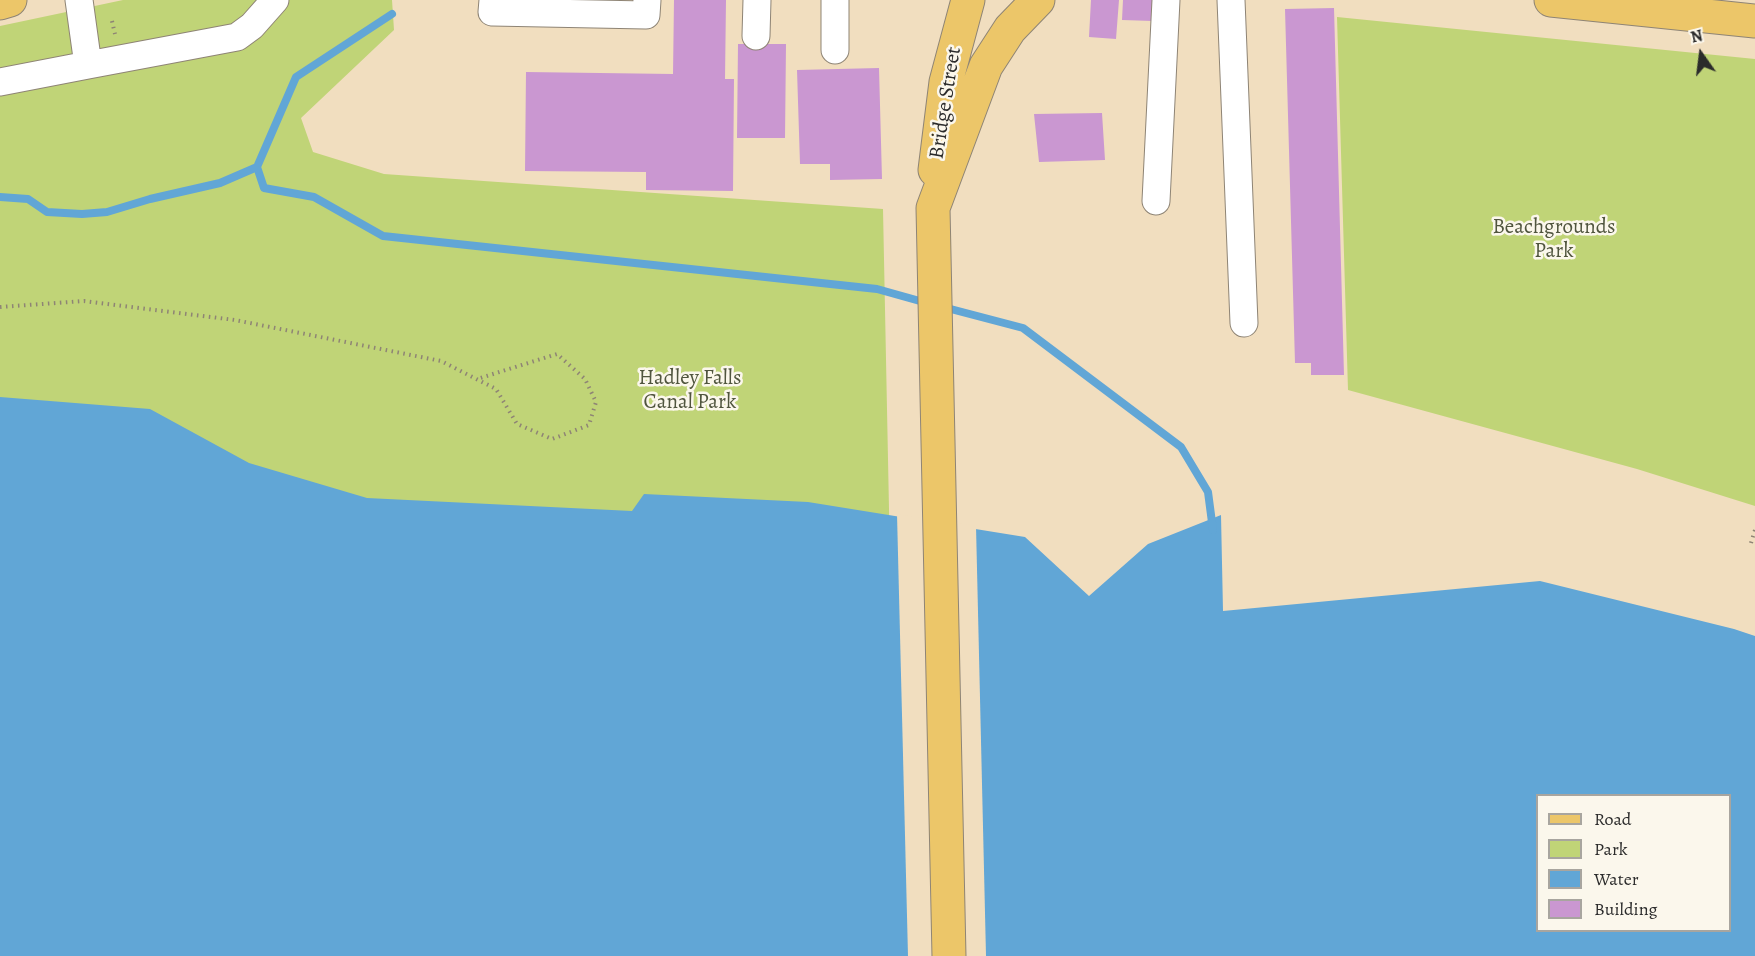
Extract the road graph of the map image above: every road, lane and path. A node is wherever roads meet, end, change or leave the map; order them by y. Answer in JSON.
{"nodes":[{"id":1,"x":10,"y":0,"type":"edge"},
{"id":2,"x":79,"y":0,"type":"edge"},
{"id":3,"x":275,"y":0,"type":"edge"},
{"id":4,"x":493,"y":0,"type":"edge"},
{"id":5,"x":648,"y":0,"type":"edge"},
{"id":6,"x":757,"y":0,"type":"edge"},
{"id":7,"x":835,"y":0,"type":"edge"},
{"id":8,"x":968,"y":0,"type":"edge"},
{"id":9,"x":1038,"y":0,"type":"edge"},
{"id":10,"x":1166,"y":0,"type":"edge"},
{"id":11,"x":1231,"y":0,"type":"edge"},
{"id":12,"x":1551,"y":0,"type":"edge"},
{"id":13,"x":0,"y":3,"type":"edge"},
{"id":14,"x":1633,"y":4,"type":"edge"},
{"id":15,"x":1755,"y":21,"type":"edge"},
{"id":16,"x":756,"y":36,"type":"dead end"},
{"id":17,"x":835,"y":51,"type":"dead end"},
{"id":18,"x":87,"y":65,"type":"junction"},
{"id":19,"x":0,"y":82,"type":"edge"},
{"id":20,"x":1156,"y":201,"type":"dead end"},
{"id":21,"x":933,"y":208,"type":"junction"},
{"id":22,"x":0,"y":307,"type":"edge"},
{"id":23,"x":1244,"y":323,"type":"dead end"},
{"id":24,"x":477,"y":379,"type":"junction"},
{"id":25,"x":1755,"y":530,"type":"edge"},
{"id":26,"x":1751,"y":543,"type":"dead end"},
{"id":27,"x":949,"y":956,"type":"edge"}],
"edges":[{"from":1,"to":13,"type":"main road"},
{"from":2,"to":18,"type":"lane"},
{"from":3,"to":18,"type":"lane"},
{"from":4,"to":5,"type":"lane"},
{"from":6,"to":16,"type":"lane"},
{"from":7,"to":17,"type":"lane"},
{"from":8,"to":21,"type":"main road","name":"Bridge Street"},
{"from":9,"to":21,"type":"main road"},
{"from":10,"to":20,"type":"lane"},
{"from":11,"to":23,"type":"lane"},
{"from":12,"to":14,"type":"main road"},
{"from":14,"to":15,"type":"main road"},
{"from":18,"to":19,"type":"lane"},
{"from":21,"to":27,"type":"main road","name":"Bridge Street"},
{"from":22,"to":24,"type":"path"},
{"from":24,"to":24,"type":"path"},
{"from":25,"to":26,"type":"path"}]}
